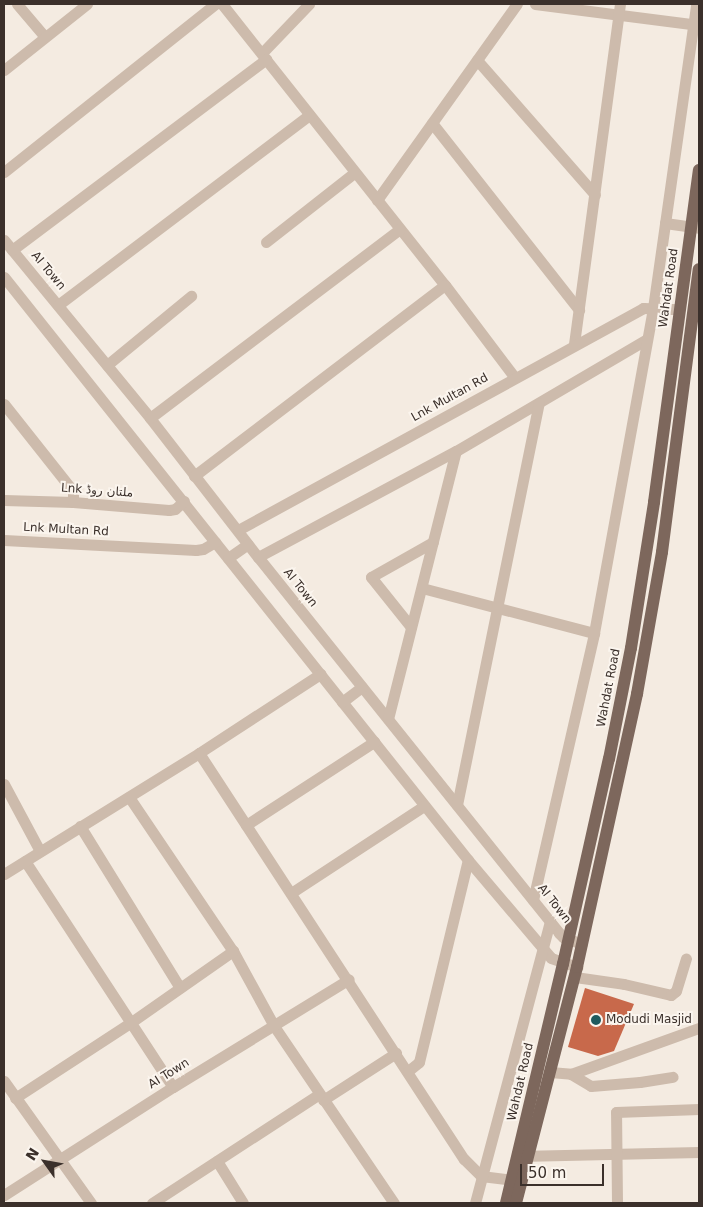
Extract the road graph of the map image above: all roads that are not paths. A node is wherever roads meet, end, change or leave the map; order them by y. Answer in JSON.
{"nodes":[{"id":1,"x":18,"y":4,"type":"edge"},
{"id":2,"x":87,"y":4,"type":"edge"},
{"id":3,"x":215,"y":4,"type":"edge"},
{"id":4,"x":222,"y":4,"type":"edge"},
{"id":5,"x":309,"y":4,"type":"edge"},
{"id":6,"x":517,"y":4,"type":"edge"},
{"id":7,"x":535,"y":4,"type":"edge"},
{"id":8,"x":696,"y":4,"type":"edge"},
{"id":9,"x":619,"y":9,"type":"edge"},
{"id":10,"x":696,"y":24,"type":"edge"},
{"id":11,"x":45,"y":38,"type":"junction"},
{"id":12,"x":264,"y":56,"type":"junction"},
{"id":13,"x":477,"y":60,"type":"junction"},
{"id":14,"x":4,"y":70,"type":"edge"},
{"id":15,"x":309,"y":115,"type":"junction"},
{"id":16,"x":432,"y":124,"type":"junction"},
{"id":17,"x":699,"y":170,"type":"edge"},
{"id":18,"x":4,"y":172,"type":"edge"},
{"id":19,"x":354,"y":173,"type":"junction"},
{"id":20,"x":698,"y":184,"type":"edge"},
{"id":21,"x":594,"y":195,"type":"junction"},
{"id":22,"x":377,"y":200,"type":"junction"},
{"id":23,"x":665,"y":223,"type":"junction"},
{"id":24,"x":696,"y":227,"type":"edge"},
{"id":25,"x":400,"y":229,"type":"junction"},
{"id":26,"x":4,"y":240,"type":"edge"},
{"id":27,"x":266,"y":242,"type":"dead end"},
{"id":28,"x":12,"y":250,"type":"junction"},
{"id":29,"x":699,"y":269,"type":"edge"},
{"id":30,"x":4,"y":277,"type":"edge"},
{"id":31,"x":445,"y":285,"type":"junction"},
{"id":32,"x":191,"y":296,"type":"dead end"},
{"id":33,"x":58,"y":306,"type":"junction"},
{"id":34,"x":653,"y":308,"type":"junction"},
{"id":35,"x":679,"y":309,"type":"junction"},
{"id":36,"x":580,"y":310,"type":"junction"},
{"id":37,"x":696,"y":315,"type":"edge"},
{"id":38,"x":647,"y":339,"type":"junction"},
{"id":39,"x":574,"y":344,"type":"junction"},
{"id":40,"x":107,"y":365,"type":"junction"},
{"id":41,"x":515,"y":378,"type":"junction"},
{"id":42,"x":539,"y":403,"type":"junction"},
{"id":43,"x":4,"y":404,"type":"edge"},
{"id":44,"x":150,"y":418,"type":"junction"},
{"id":45,"x":456,"y":451,"type":"junction"},
{"id":46,"x":194,"y":476,"type":"junction"},
{"id":47,"x":4,"y":500,"type":"edge"},
{"id":48,"x":184,"y":501,"type":"junction"},
{"id":49,"x":73,"y":502,"type":"junction"},
{"id":50,"x":238,"y":530,"type":"junction"},
{"id":51,"x":4,"y":540,"type":"edge"},
{"id":52,"x":215,"y":542,"type":"junction"},
{"id":53,"x":433,"y":542,"type":"junction"},
{"id":54,"x":248,"y":544,"type":"junction"},
{"id":55,"x":258,"y":557,"type":"junction"},
{"id":56,"x":228,"y":558,"type":"junction"},
{"id":57,"x":422,"y":588,"type":"junction"},
{"id":58,"x":496,"y":608,"type":"junction"},
{"id":59,"x":412,"y":627,"type":"junction"},
{"id":60,"x":594,"y":634,"type":"junction"},
{"id":61,"x":320,"y":674,"type":"junction"},
{"id":62,"x":362,"y":686,"type":"junction"},
{"id":63,"x":342,"y":702,"type":"junction"},
{"id":64,"x":388,"y":719,"type":"junction"},
{"id":65,"x":374,"y":742,"type":"junction"},
{"id":66,"x":199,"y":753,"type":"junction"},
{"id":67,"x":4,"y":784,"type":"edge"},
{"id":68,"x":129,"y":797,"type":"junction"},
{"id":69,"x":457,"y":805,"type":"junction"},
{"id":70,"x":424,"y":806,"type":"junction"},
{"id":71,"x":246,"y":825,"type":"junction"},
{"id":72,"x":80,"y":826,"type":"junction"},
{"id":73,"x":40,"y":851,"type":"junction"},
{"id":74,"x":468,"y":860,"type":"junction"},
{"id":75,"x":24,"y":861,"type":"junction"},
{"id":76,"x":4,"y":874,"type":"edge"},
{"id":77,"x":291,"y":893,"type":"junction"},
{"id":78,"x":533,"y":900,"type":"junction"},
{"id":79,"x":550,"y":921,"type":"junction"},
{"id":80,"x":568,"y":939,"type":"junction"},
{"id":81,"x":582,"y":944,"type":"junction"},
{"id":82,"x":542,"y":947,"type":"junction"},
{"id":83,"x":234,"y":951,"type":"junction"},
{"id":84,"x":686,"y":958,"type":"dead end"},
{"id":85,"x":563,"y":964,"type":"junction"},
{"id":86,"x":576,"y":972,"type":"junction"},
{"id":87,"x":349,"y":980,"type":"junction"},
{"id":88,"x":180,"y":988,"type":"junction"},
{"id":89,"x":130,"y":1023,"type":"junction"},
{"id":90,"x":274,"y":1026,"type":"junction"},
{"id":91,"x":699,"y":1028,"type":"edge"},
{"id":92,"x":396,"y":1052,"type":"junction"},
{"id":93,"x":408,"y":1071,"type":"junction"},
{"id":94,"x":550,"y":1072,"type":"junction"},
{"id":95,"x":571,"y":1074,"type":"junction"},
{"id":96,"x":673,"y":1077,"type":"dead end"},
{"id":97,"x":4,"y":1080,"type":"edge"},
{"id":98,"x":173,"y":1087,"type":"junction"},
{"id":99,"x":321,"y":1097,"type":"junction"},
{"id":100,"x":15,"y":1098,"type":"junction"},
{"id":101,"x":699,"y":1109,"type":"edge"},
{"id":102,"x":699,"y":1152,"type":"edge"},
{"id":103,"x":616,"y":1154,"type":"junction"},
{"id":104,"x":523,"y":1156,"type":"junction"},
{"id":105,"x":60,"y":1160,"type":"junction"},
{"id":106,"x":217,"y":1161,"type":"junction"},
{"id":107,"x":481,"y":1176,"type":"junction"},
{"id":108,"x":512,"y":1180,"type":"junction"},
{"id":109,"x":4,"y":1195,"type":"edge"},
{"id":110,"x":159,"y":1201,"type":"edge"},
{"id":111,"x":90,"y":1203,"type":"edge"},
{"id":112,"x":243,"y":1203,"type":"edge"},
{"id":113,"x":394,"y":1203,"type":"edge"},
{"id":114,"x":475,"y":1203,"type":"edge"},
{"id":115,"x":506,"y":1203,"type":"edge"},
{"id":116,"x":516,"y":1203,"type":"edge"},
{"id":117,"x":617,"y":1203,"type":"edge"}],
"edges":[{"from":1,"to":11,"type":"street"},
{"from":2,"to":11,"type":"street"},
{"from":3,"to":18,"type":"street"},
{"from":4,"to":12,"type":"street"},
{"from":5,"to":12,"type":"street"},
{"from":6,"to":13,"type":"street"},
{"from":7,"to":9,"type":"street"},
{"from":8,"to":10,"type":"street"},
{"from":9,"to":10,"type":"street"},
{"from":9,"to":21,"type":"street"},
{"from":10,"to":23,"type":"street"},
{"from":11,"to":14,"type":"street"},
{"from":12,"to":15,"type":"street"},
{"from":12,"to":28,"type":"street"},
{"from":13,"to":16,"type":"street"},
{"from":13,"to":21,"type":"street"},
{"from":15,"to":19,"type":"street"},
{"from":15,"to":33,"type":"street"},
{"from":16,"to":22,"type":"street"},
{"from":16,"to":36,"type":"street"},
{"from":17,"to":20,"type":"main road","name":"Wahdat Road"},
{"from":19,"to":22,"type":"street"},
{"from":19,"to":27,"type":"street"},
{"from":20,"to":24,"type":"main road","name":"Wahdat Road"},
{"from":21,"to":36,"type":"street"},
{"from":22,"to":25,"type":"street"},
{"from":23,"to":24,"type":"street"},
{"from":23,"to":34,"type":"street"},
{"from":24,"to":35,"type":"main road","name":"Wahdat Road"},
{"from":25,"to":31,"type":"street"},
{"from":25,"to":44,"type":"street"},
{"from":26,"to":28,"type":"street","name":"AI Town"},
{"from":28,"to":33,"type":"street","name":"AI Town"},
{"from":29,"to":37,"type":"main road","name":"Wahdat Road"},
{"from":30,"to":48,"type":"street"},
{"from":31,"to":41,"type":"street"},
{"from":31,"to":46,"type":"street"},
{"from":32,"to":40,"type":"street"},
{"from":33,"to":40,"type":"street","name":"AI Town"},
{"from":34,"to":35,"type":"street","name":"Lnk Multan Rd"},
{"from":34,"to":38,"type":"street"},
{"from":34,"to":39,"type":"street","name":"Lnk Multan Rd"},
{"from":35,"to":80,"type":"main road","name":"Wahdat Road"},
{"from":36,"to":39,"type":"street"},
{"from":37,"to":81,"type":"main road","name":"Wahdat Road"},
{"from":38,"to":42,"type":"street"},
{"from":38,"to":60,"type":"street"},
{"from":39,"to":41,"type":"street","name":"Lnk Multan Rd"},
{"from":40,"to":44,"type":"street","name":"AI Town"},
{"from":41,"to":50,"type":"street","name":"Lnk Multan Rd"},
{"from":42,"to":45,"type":"street"},
{"from":42,"to":58,"type":"street"},
{"from":43,"to":49,"type":"street"},
{"from":44,"to":46,"type":"street","name":"AI Town"},
{"from":45,"to":53,"type":"street"},
{"from":45,"to":55,"type":"street"},
{"from":46,"to":50,"type":"street","name":"AI Town"},
{"from":47,"to":49,"type":"street","name":"Lnk ملتان روڈ"},
{"from":48,"to":49,"type":"street","name":"Lnk ملتان روڈ"},
{"from":48,"to":52,"type":"street"},
{"from":50,"to":54,"type":"street","name":"AI Town"},
{"from":51,"to":52,"type":"street","name":"Lnk Multan Rd"},
{"from":52,"to":56,"type":"street"},
{"from":53,"to":57,"type":"street"},
{"from":53,"to":59,"type":"street"},
{"from":54,"to":55,"type":"street","name":"AI Town"},
{"from":54,"to":56,"type":"street"},
{"from":55,"to":62,"type":"street","name":"AI Town"},
{"from":56,"to":61,"type":"street"},
{"from":57,"to":58,"type":"street"},
{"from":57,"to":59,"type":"street"},
{"from":58,"to":60,"type":"street"},
{"from":58,"to":69,"type":"street"},
{"from":59,"to":64,"type":"street"},
{"from":60,"to":78,"type":"street"},
{"from":61,"to":63,"type":"street"},
{"from":61,"to":66,"type":"street"},
{"from":62,"to":63,"type":"street"},
{"from":62,"to":64,"type":"street","name":"AI Town"},
{"from":63,"to":65,"type":"street"},
{"from":64,"to":69,"type":"street","name":"AI Town"},
{"from":65,"to":70,"type":"street"},
{"from":65,"to":71,"type":"street"},
{"from":66,"to":68,"type":"street"},
{"from":66,"to":71,"type":"street"},
{"from":67,"to":73,"type":"street"},
{"from":68,"to":72,"type":"street"},
{"from":68,"to":83,"type":"street"},
{"from":69,"to":78,"type":"street","name":"AI Town"},
{"from":70,"to":74,"type":"street"},
{"from":70,"to":77,"type":"street"},
{"from":71,"to":77,"type":"street"},
{"from":72,"to":73,"type":"street"},
{"from":72,"to":88,"type":"street"},
{"from":73,"to":75,"type":"street"},
{"from":74,"to":82,"type":"street"},
{"from":74,"to":93,"type":"street"},
{"from":75,"to":76,"type":"street"},
{"from":75,"to":89,"type":"street"},
{"from":77,"to":87,"type":"street"},
{"from":78,"to":79,"type":"street","name":"AI Town"},
{"from":79,"to":80,"type":"street","name":"AI Town"},
{"from":79,"to":82,"type":"street"},
{"from":80,"to":81,"type":"street","name":"AI Town"},
{"from":80,"to":85,"type":"main road","name":"Wahdat Road"},
{"from":81,"to":86,"type":"main road","name":"Wahdat Road"},
{"from":82,"to":85,"type":"street"},
{"from":82,"to":107,"type":"street"},
{"from":83,"to":88,"type":"street"},
{"from":83,"to":90,"type":"street"},
{"from":84,"to":86,"type":"street"},
{"from":85,"to":86,"type":"street"},
{"from":85,"to":104,"type":"main road","name":"Wahdat Road"},
{"from":86,"to":94,"type":"main road","name":"Wahdat Road"},
{"from":87,"to":90,"type":"street","name":"AI Town"},
{"from":87,"to":92,"type":"street"},
{"from":88,"to":89,"type":"street"},
{"from":89,"to":98,"type":"street"},
{"from":89,"to":100,"type":"street"},
{"from":90,"to":98,"type":"street","name":"AI Town"},
{"from":90,"to":99,"type":"street"},
{"from":91,"to":95,"type":"street"},
{"from":92,"to":93,"type":"street"},
{"from":92,"to":99,"type":"street"},
{"from":93,"to":107,"type":"street"},
{"from":94,"to":95,"type":"street"},
{"from":94,"to":104,"type":"main road","name":"Wahdat Road"},
{"from":95,"to":96,"type":"street"},
{"from":97,"to":100,"type":"street"},
{"from":98,"to":105,"type":"street","name":"AI Town"},
{"from":99,"to":106,"type":"street"},
{"from":99,"to":113,"type":"street"},
{"from":100,"to":105,"type":"street"},
{"from":101,"to":103,"type":"street"},
{"from":102,"to":103,"type":"street"},
{"from":103,"to":104,"type":"street"},
{"from":103,"to":117,"type":"street"},
{"from":104,"to":108,"type":"main road","name":"Wahdat Road"},
{"from":104,"to":116,"type":"main road","name":"Wahdat Road"},
{"from":105,"to":109,"type":"street","name":"AI Town"},
{"from":105,"to":111,"type":"street"},
{"from":106,"to":110,"type":"street"},
{"from":106,"to":112,"type":"street"},
{"from":107,"to":108,"type":"street"},
{"from":107,"to":114,"type":"street"},
{"from":108,"to":115,"type":"main road","name":"Wahdat Road"}]}
